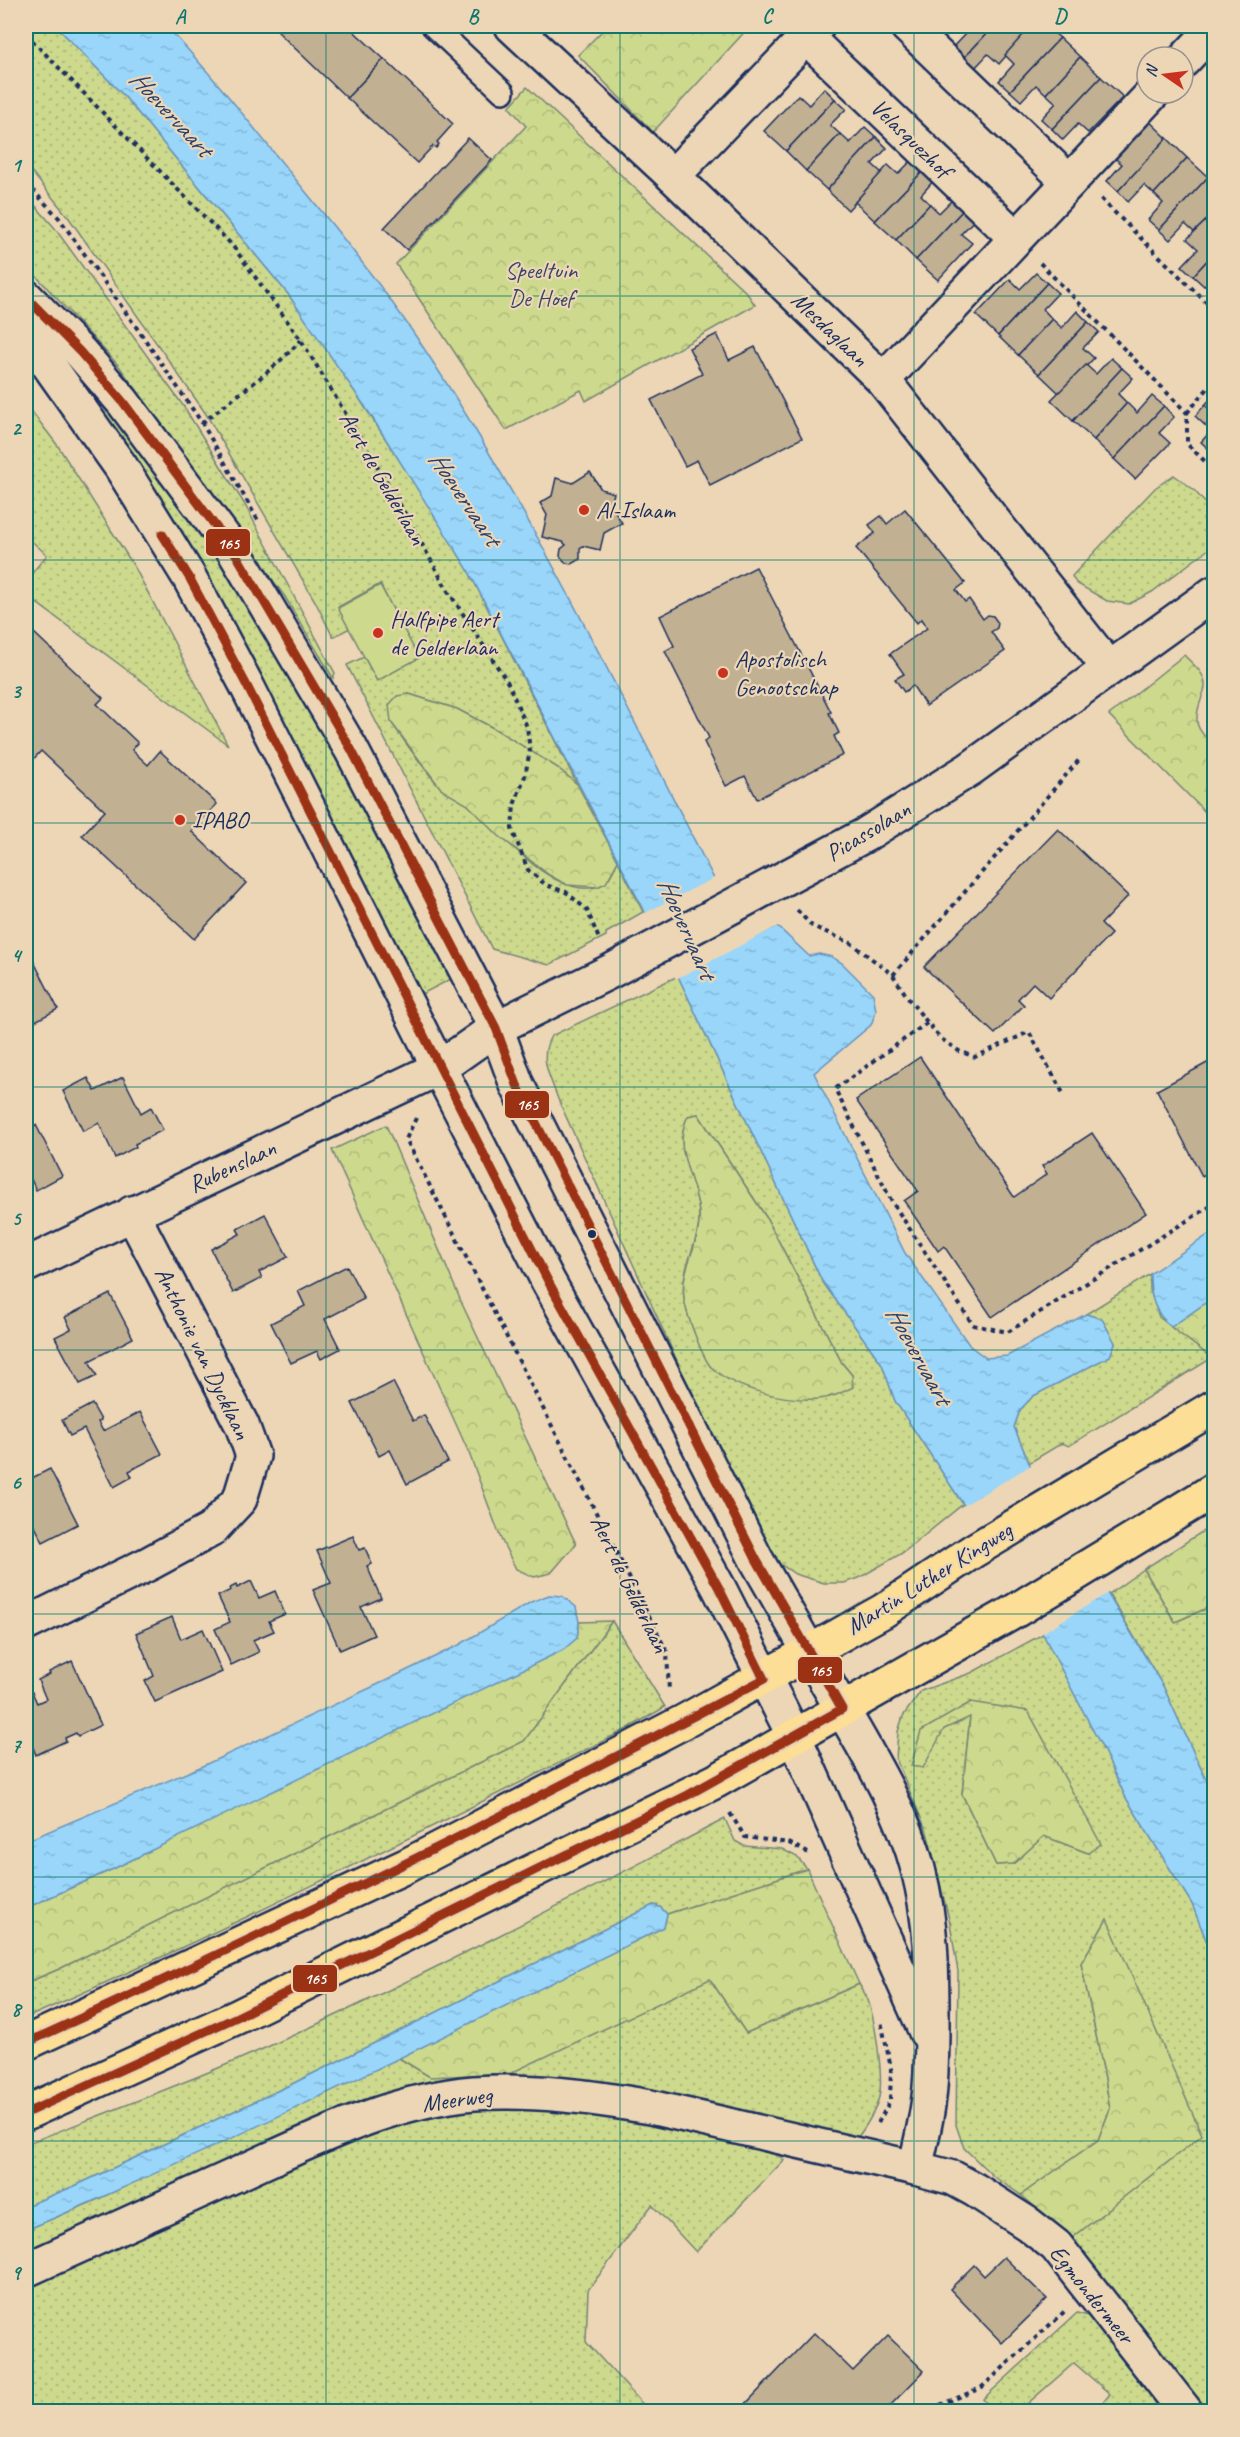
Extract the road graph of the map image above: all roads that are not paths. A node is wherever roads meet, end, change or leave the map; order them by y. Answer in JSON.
{"nodes":[{"id":1,"x":433,"y":26,"type":"edge"},
{"id":2,"x":512,"y":26,"type":"edge"},
{"id":3,"x":907,"y":26,"type":"edge"},
{"id":4,"x":1215,"y":28,"type":"edge"},
{"id":5,"x":812,"y":32,"type":"edge"},
{"id":6,"x":1195,"y":49,"type":"edge"},
{"id":7,"x":503,"y":92,"type":"dead end"},
{"id":8,"x":1142,"y":105,"type":"edge"},
{"id":9,"x":673,"y":176,"type":"junction"},
{"id":10,"x":1072,"y":178,"type":"junction"},
{"id":11,"x":1016,"y":238,"type":"junction"},
{"id":12,"x":26,"y":297,"type":"edge"},
{"id":13,"x":26,"y":333,"type":"edge"},
{"id":14,"x":883,"y":380,"type":"junction"},
{"id":15,"x":1215,"y":593,"type":"edge"},
{"id":16,"x":1109,"y":668,"type":"junction"},
{"id":17,"x":496,"y":1028,"type":"junction"},
{"id":18,"x":439,"y":1068,"type":"junction"},
{"id":19,"x":132,"y":1213,"type":"junction"},
{"id":20,"x":26,"y":1265,"type":"edge"},
{"id":21,"x":1215,"y":1407,"type":"edge"},
{"id":22,"x":1215,"y":1490,"type":"edge"},
{"id":23,"x":26,"y":1624,"type":"edge"},
{"id":24,"x":809,"y":1651,"type":"junction"},
{"id":25,"x":764,"y":1678,"type":"junction"},
{"id":26,"x":842,"y":1708,"type":"junction"},
{"id":27,"x":794,"y":1736,"type":"junction"},
{"id":28,"x":26,"y":2043,"type":"edge"},
{"id":29,"x":932,"y":2045,"type":"junction"},
{"id":30,"x":26,"y":2113,"type":"edge"},
{"id":31,"x":915,"y":2168,"type":"junction"},
{"id":32,"x":26,"y":2270,"type":"edge"},
{"id":33,"x":1186,"y":2412,"type":"edge"}],
"edges":[{"from":1,"to":7,"type":"lane"},
{"from":2,"to":9,"type":"street","name":"Mesdaglaan"},
{"from":3,"to":10,"type":"street"},
{"from":4,"to":6,"type":"street"},
{"from":5,"to":9,"type":"street"},
{"from":5,"to":11,"type":"street","name":"Velasquezhof"},
{"from":8,"to":10,"type":"street"},
{"from":9,"to":14,"type":"street","name":"Mesdaglaan"},
{"from":10,"to":11,"type":"street"},
{"from":11,"to":14,"type":"street"},
{"from":12,"to":17,"type":"street"},
{"from":13,"to":18,"type":"street"},
{"from":14,"to":16,"type":"street","name":"Mesdaglaan"},
{"from":15,"to":16,"type":"street","name":"Picassolaan"},
{"from":16,"to":17,"type":"street","name":"Picassolaan"},
{"from":17,"to":18,"type":"street","name":"Rubenslaan"},
{"from":17,"to":24,"type":"street"},
{"from":18,"to":19,"type":"street","name":"Rubenslaan"},
{"from":18,"to":25,"type":"street"},
{"from":19,"to":20,"type":"street","name":"Rubenslaan"},
{"from":19,"to":23,"type":"street","name":"Anthonie van Dycklaan"},
{"from":21,"to":24,"type":"highway","name":"Martin Luther Kingweg"},
{"from":22,"to":26,"type":"highway"},
{"from":24,"to":25,"type":"highway","name":"Martin Luther Kingweg"},
{"from":24,"to":26,"type":"street"},
{"from":25,"to":27,"type":"street"},
{"from":25,"to":28,"type":"highway","name":"Martin Luther Kingweg"},
{"from":26,"to":27,"type":"highway"},
{"from":26,"to":29,"type":"street"},
{"from":27,"to":29,"type":"street"},
{"from":27,"to":30,"type":"highway"},
{"from":29,"to":31,"type":"street"},
{"from":31,"to":32,"type":"street","name":"Meerweg"},
{"from":31,"to":33,"type":"street","name":"Egmondermeer"}]}
